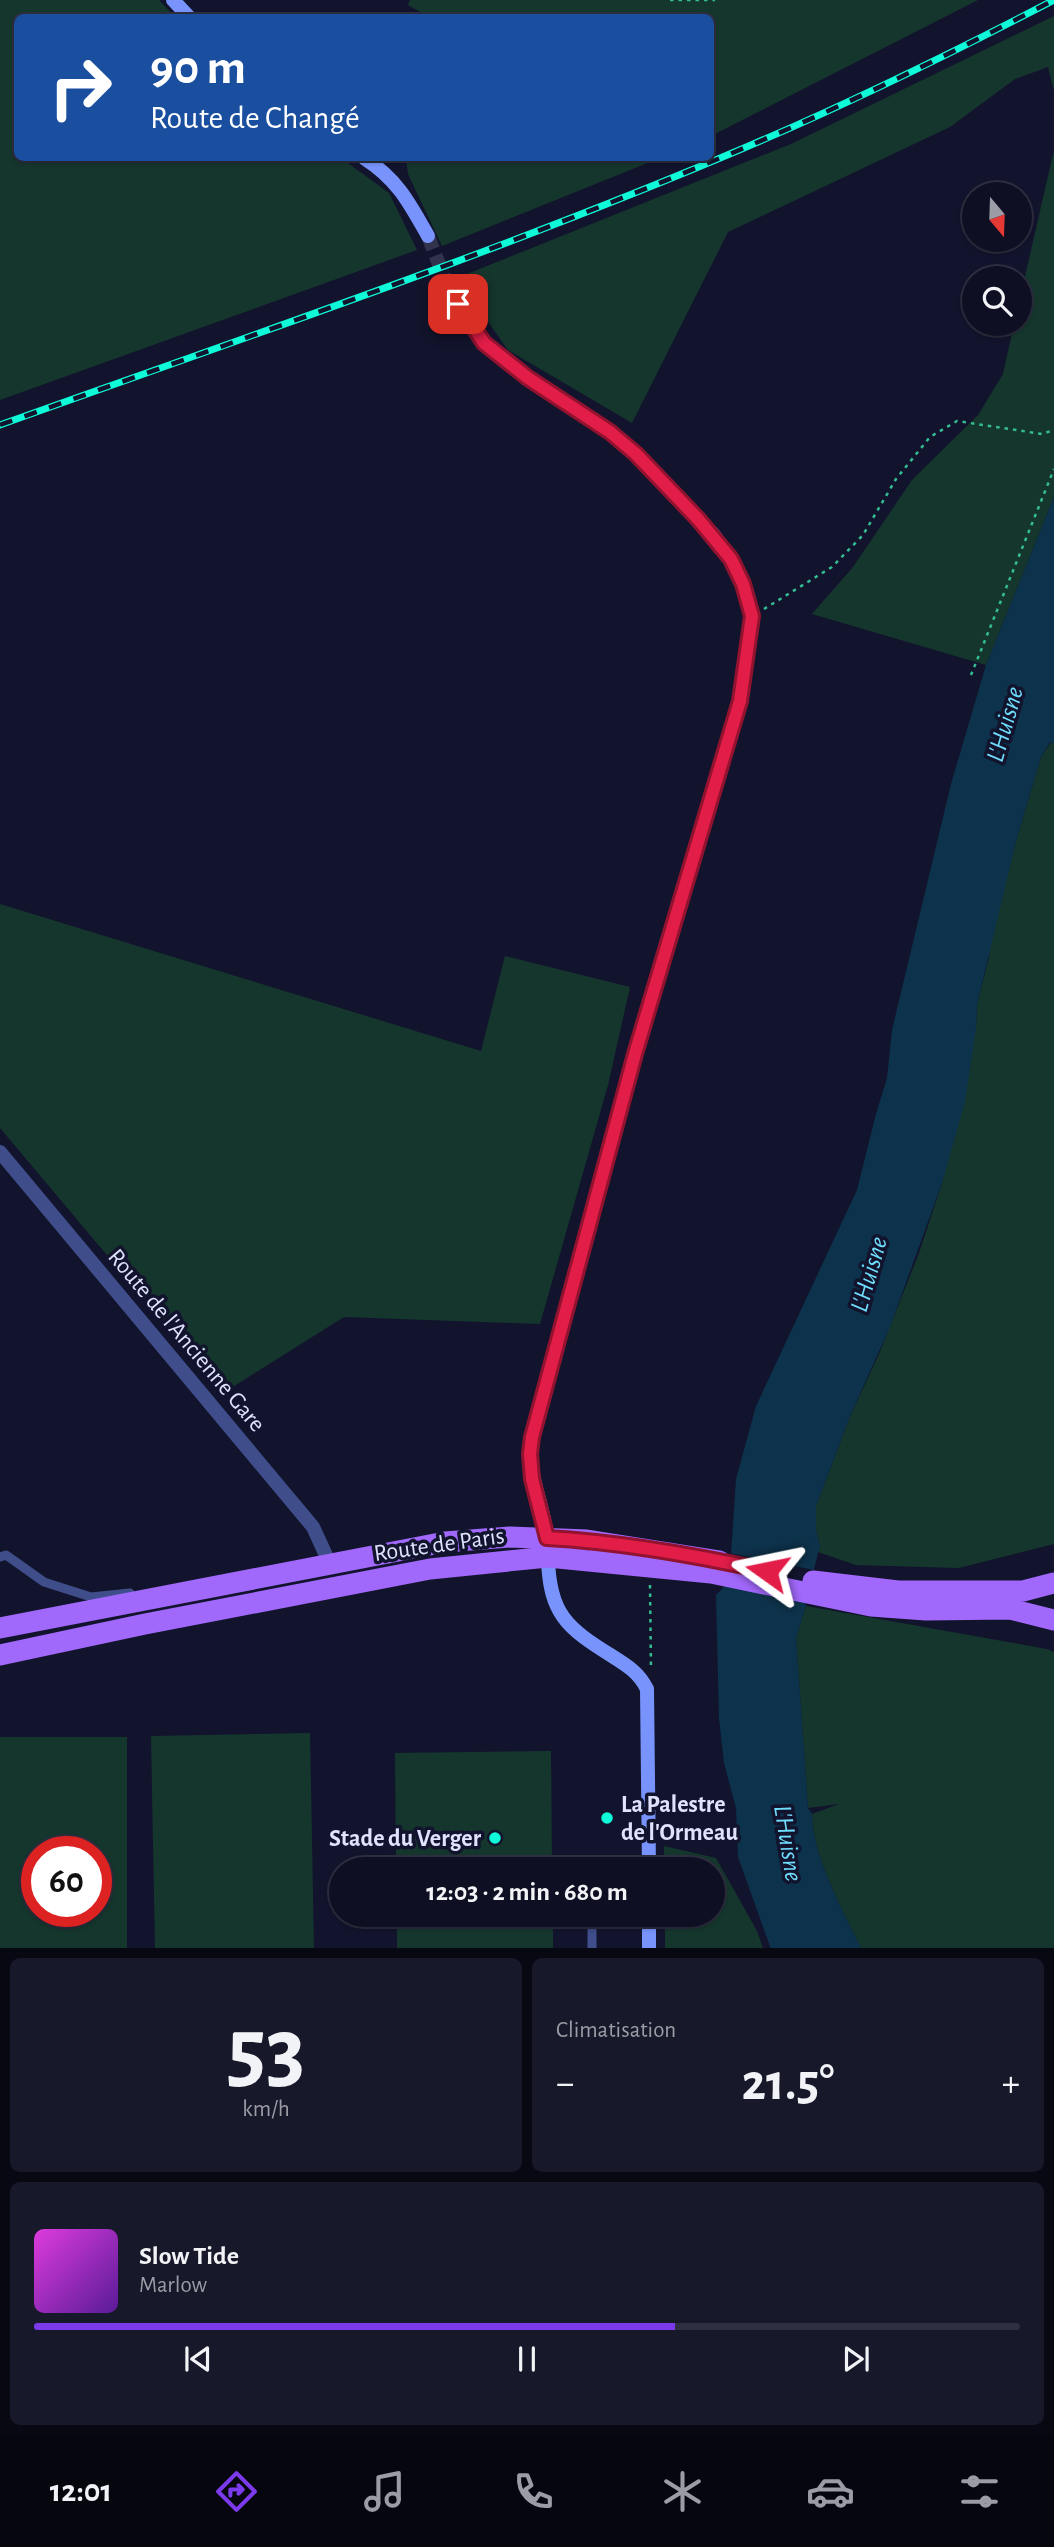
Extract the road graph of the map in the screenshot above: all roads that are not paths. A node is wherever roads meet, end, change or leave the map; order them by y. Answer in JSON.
{"nodes":[{"id":1,"x":173,"y":0,"type":"edge"},
{"id":2,"x":186,"y":14,"type":"edge"},
{"id":3,"x":368,"y":161,"type":"edge"},
{"id":4,"x":428,"y":236,"type":"tunnel mouth"},
{"id":5,"x":446,"y":282,"type":"tunnel mouth"},
{"id":6,"x":0,"y":1152,"type":"edge"},
{"id":7,"x":548,"y":1547,"type":"junction"},
{"id":8,"x":0,"y":1557,"type":"edge"},
{"id":9,"x":330,"y":1564,"type":"junction"},
{"id":10,"x":712,"y":1566,"type":"junction"},
{"id":11,"x":1054,"y":1583,"type":"edge"},
{"id":12,"x":819,"y":1589,"type":"junction"},
{"id":13,"x":174,"y":1595,"type":"junction"},
{"id":14,"x":1054,"y":1620,"type":"edge"},
{"id":15,"x":0,"y":1628,"type":"edge"},
{"id":16,"x":0,"y":1655,"type":"edge"},
{"id":17,"x":649,"y":1857,"type":"edge"},
{"id":18,"x":593,"y":1927,"type":"edge"},
{"id":19,"x":649,"y":1927,"type":"edge"},
{"id":20,"x":592,"y":1948,"type":"edge"},
{"id":21,"x":649,"y":1948,"type":"edge"}],
"edges":[{"from":1,"to":2,"type":"street"},
{"from":3,"to":4,"type":"street"},
{"from":5,"to":7,"type":"street"},
{"from":6,"to":9,"type":"street","name":"Route de l'Ancienne Gare"},
{"from":7,"to":9,"type":"main road","name":"Route de Paris"},
{"from":7,"to":10,"type":"main road","name":"Route de Paris"},
{"from":7,"to":10,"type":"main road","name":"Route de Paris"},
{"from":7,"to":16,"type":"main road","name":"Route de Paris"},
{"from":7,"to":17,"type":"street"},
{"from":8,"to":13,"type":"lane"},
{"from":9,"to":13,"type":"main road","name":"Route de Paris"},
{"from":10,"to":12,"type":"main road","name":"Route de Paris"},
{"from":11,"to":12,"type":"main road","name":"Route de Paris"},
{"from":12,"to":14,"type":"main road","name":"Route de Paris"},
{"from":13,"to":15,"type":"main road","name":"Route de Paris"},
{"from":18,"to":20,"type":"lane"},
{"from":19,"to":21,"type":"street"}]}
